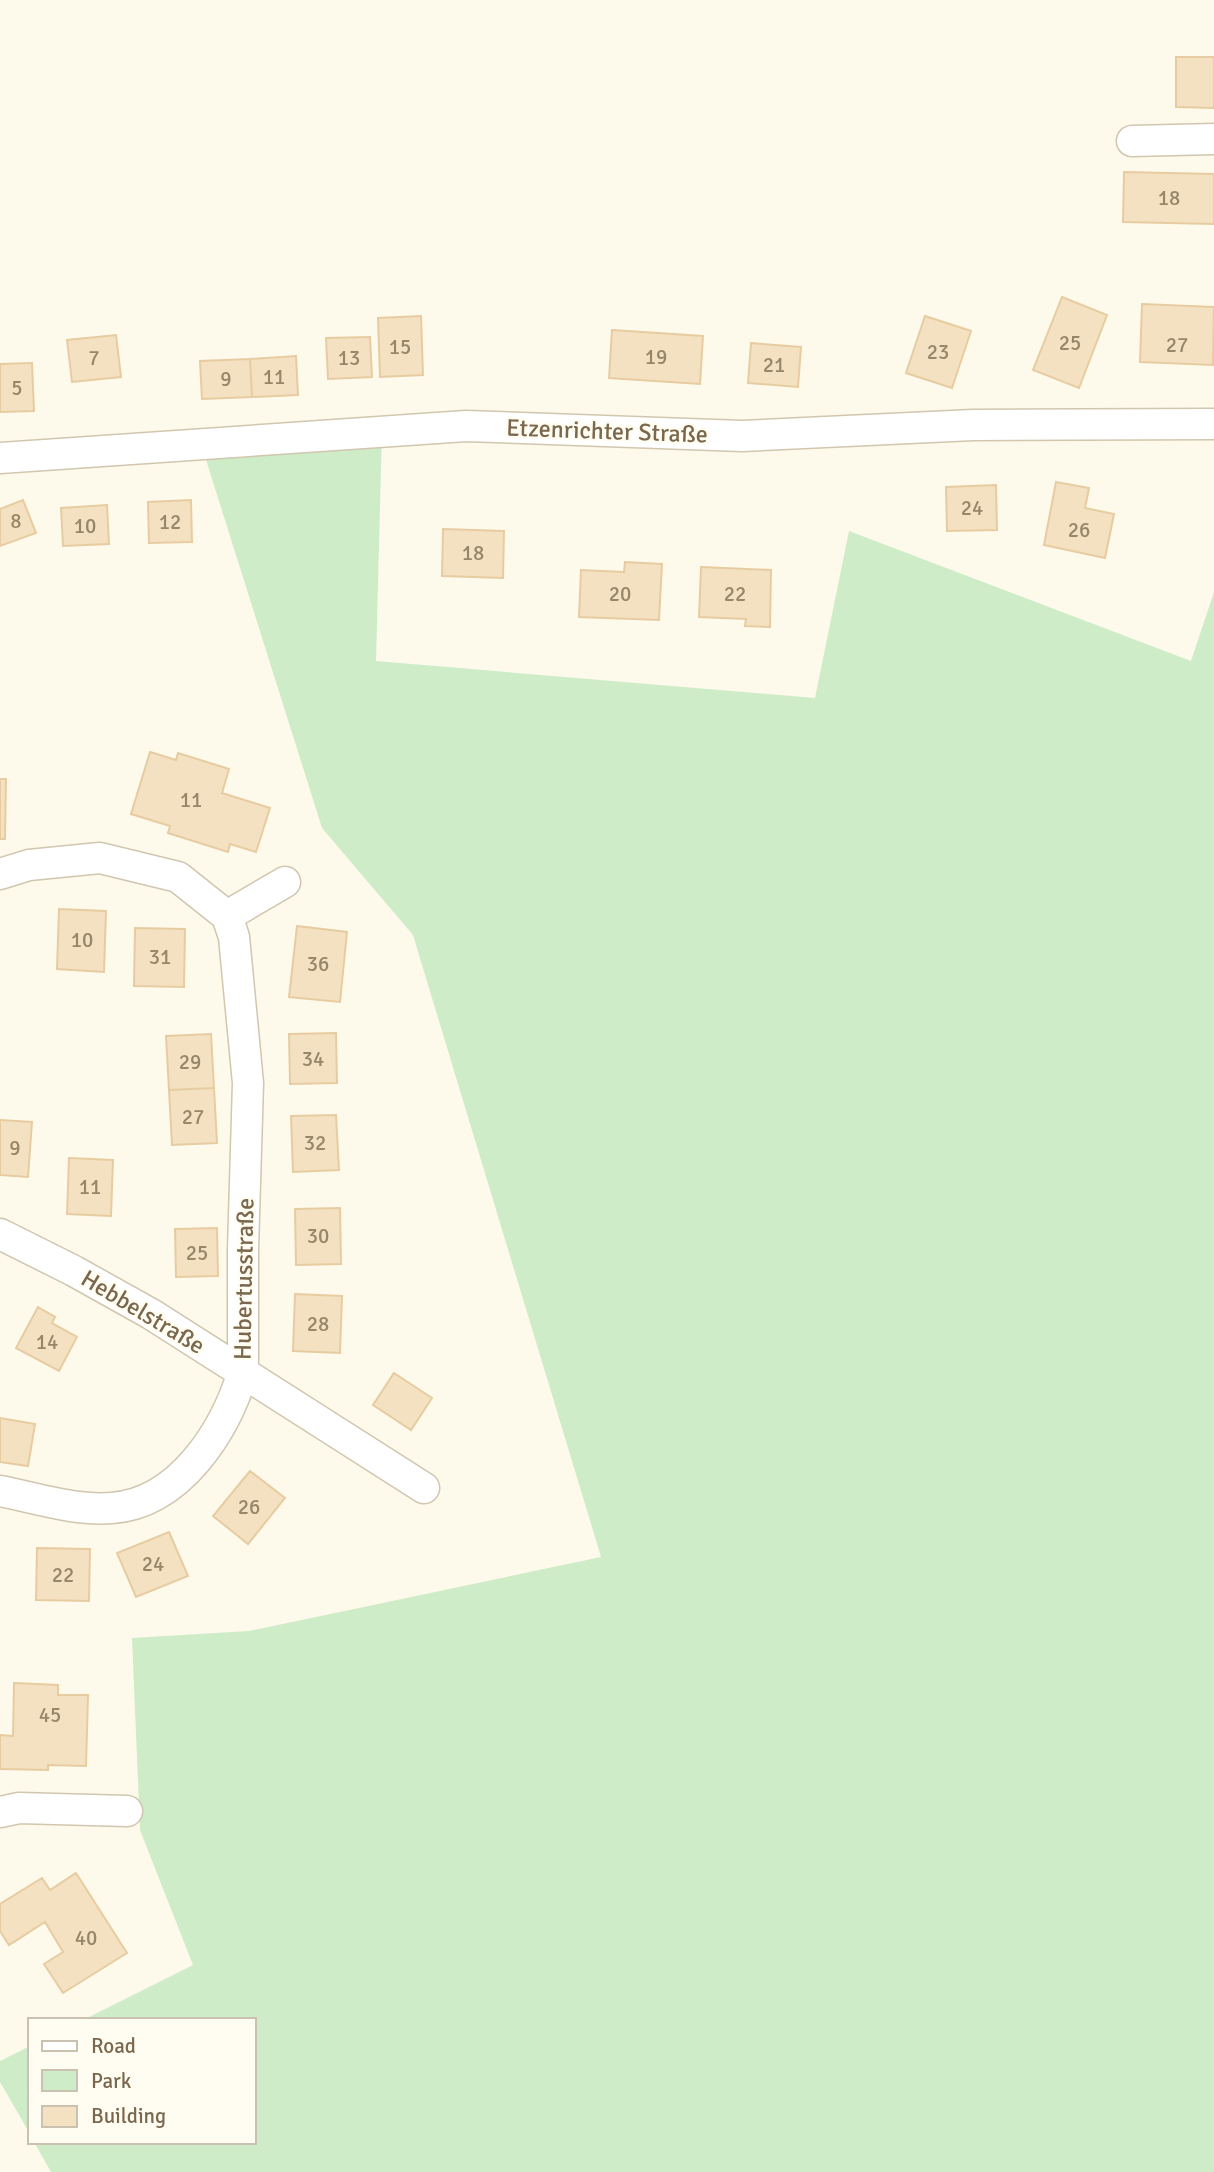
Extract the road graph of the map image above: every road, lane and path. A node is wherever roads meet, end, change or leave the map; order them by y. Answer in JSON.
{"nodes":[{"id":1,"x":1214,"y":139,"type":"edge"},
{"id":2,"x":1132,"y":141,"type":"dead end"},
{"id":3,"x":1214,"y":424,"type":"edge"},
{"id":4,"x":0,"y":458,"type":"edge"},
{"id":5,"x":0,"y":874,"type":"edge"},
{"id":6,"x":285,"y":882,"type":"dead end"},
{"id":7,"x":227,"y":916,"type":"junction"},
{"id":8,"x":0,"y":1234,"type":"edge"},
{"id":9,"x":243,"y":1372,"type":"junction"},
{"id":10,"x":424,"y":1488,"type":"dead end"},
{"id":11,"x":0,"y":1491,"type":"edge"},
{"id":12,"x":127,"y":1811,"type":"dead end"},
{"id":13,"x":0,"y":1812,"type":"edge"}],
"edges":[{"from":1,"to":2,"type":"street"},
{"from":3,"to":4,"type":"street","name":"Etzenrichter Straße"},
{"from":5,"to":7,"type":"street"},
{"from":6,"to":7,"type":"street"},
{"from":7,"to":9,"type":"street","name":"Hubertusstraße"},
{"from":8,"to":9,"type":"street","name":"Hebbelstraße"},
{"from":9,"to":10,"type":"street","name":"Hebbelstraße"},
{"from":9,"to":11,"type":"street","name":"Hubertusstraße"},
{"from":12,"to":13,"type":"street"}]}
